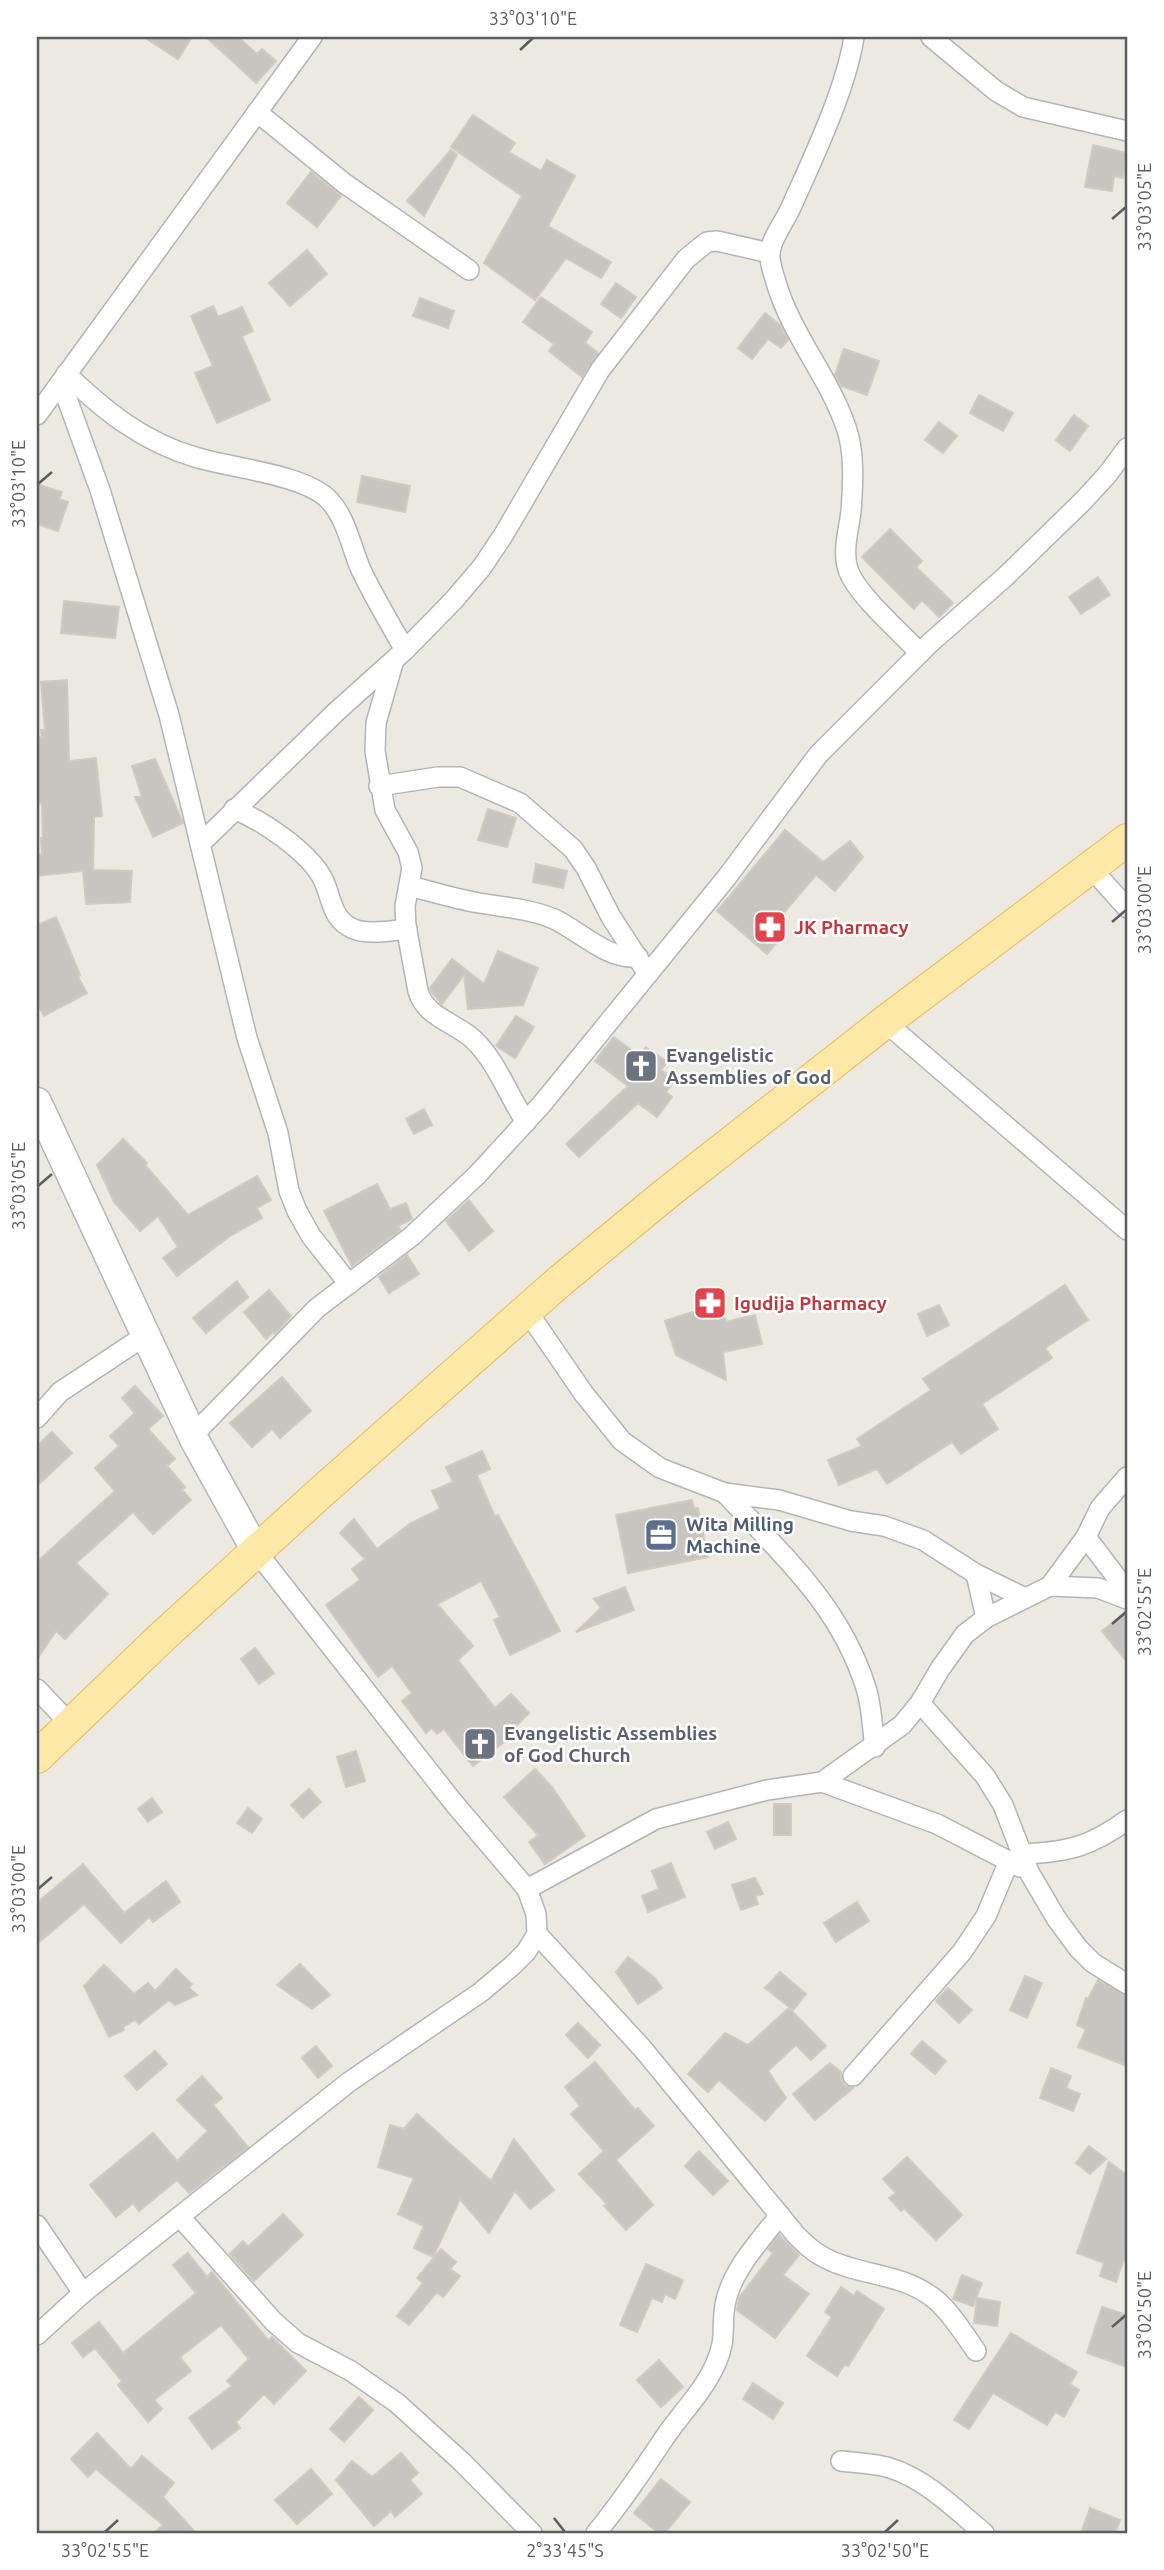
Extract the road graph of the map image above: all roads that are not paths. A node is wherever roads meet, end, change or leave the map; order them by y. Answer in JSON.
{"nodes":[{"id":1,"x":312,"y":37,"type":"edge"},
{"id":2,"x":854,"y":37,"type":"edge"},
{"id":3,"x":930,"y":37,"type":"edge"},
{"id":4,"x":257,"y":112,"type":"junction"},
{"id":5,"x":1127,"y":131,"type":"edge"},
{"id":6,"x":770,"y":253,"type":"junction"},
{"id":7,"x":469,"y":270,"type":"dead end"},
{"id":8,"x":64,"y":378,"type":"junction"},
{"id":9,"x":37,"y":415,"type":"edge"},
{"id":10,"x":1127,"y":448,"type":"edge"},
{"id":11,"x":920,"y":653,"type":"junction"},
{"id":12,"x":400,"y":654,"type":"junction"},
{"id":13,"x":379,"y":786,"type":"junction"},
{"id":14,"x":234,"y":809,"type":"junction"},
{"id":15,"x":1127,"y":841,"type":"edge"},
{"id":16,"x":200,"y":844,"type":"junction"},
{"id":17,"x":1090,"y":867,"type":"junction"},
{"id":18,"x":410,"y":886,"type":"junction"},
{"id":19,"x":1127,"y":908,"type":"edge"},
{"id":20,"x":407,"y":929,"type":"junction"},
{"id":21,"x":643,"y":966,"type":"junction"},
{"id":22,"x":885,"y":1022,"type":"junction"},
{"id":23,"x":37,"y":1102,"type":"edge"},
{"id":24,"x":526,"y":1122,"type":"junction"},
{"id":25,"x":1127,"y":1230,"type":"edge"},
{"id":26,"x":349,"y":1284,"type":"junction"},
{"id":27,"x":527,"y":1311,"type":"junction"},
{"id":28,"x":146,"y":1335,"type":"junction"},
{"id":29,"x":37,"y":1418,"type":"edge"},
{"id":30,"x":193,"y":1435,"type":"junction"},
{"id":31,"x":1127,"y":1477,"type":"edge"},
{"id":32,"x":725,"y":1493,"type":"junction"},
{"id":33,"x":1086,"y":1537,"type":"junction"},
{"id":34,"x":256,"y":1552,"type":"junction"},
{"id":35,"x":976,"y":1574,"type":"junction"},
{"id":36,"x":1050,"y":1586,"type":"junction"},
{"id":37,"x":1127,"y":1591,"type":"edge"},
{"id":38,"x":1025,"y":1598,"type":"junction"},
{"id":39,"x":1127,"y":1599,"type":"edge"},
{"id":40,"x":986,"y":1618,"type":"junction"},
{"id":41,"x":37,"y":1689,"type":"edge"},
{"id":42,"x":920,"y":1703,"type":"junction"},
{"id":43,"x":71,"y":1725,"type":"junction"},
{"id":44,"x":875,"y":1747,"type":"junction"},
{"id":45,"x":37,"y":1757,"type":"edge"},
{"id":46,"x":822,"y":1782,"type":"junction"},
{"id":47,"x":1127,"y":1820,"type":"edge"},
{"id":48,"x":1020,"y":1862,"type":"junction"},
{"id":49,"x":527,"y":1889,"type":"junction"},
{"id":50,"x":537,"y":1934,"type":"junction"},
{"id":51,"x":1127,"y":1984,"type":"edge"},
{"id":52,"x":853,"y":2076,"type":"dead end"},
{"id":53,"x":780,"y":2215,"type":"junction"},
{"id":54,"x":180,"y":2217,"type":"junction"},
{"id":55,"x":37,"y":2225,"type":"edge"},
{"id":56,"x":83,"y":2293,"type":"junction"},
{"id":57,"x":37,"y":2335,"type":"edge"},
{"id":58,"x":976,"y":2351,"type":"dead end"},
{"id":59,"x":841,"y":2460,"type":"dead end"},
{"id":60,"x":532,"y":2533,"type":"edge"},
{"id":61,"x":596,"y":2533,"type":"edge"},
{"id":62,"x":984,"y":2533,"type":"edge"}],
"edges":[{"from":1,"to":4,"type":"street"},
{"from":2,"to":6,"type":"street"},
{"from":3,"to":5,"type":"street"},
{"from":4,"to":7,"type":"street"},
{"from":4,"to":8,"type":"street"},
{"from":6,"to":11,"type":"street"},
{"from":6,"to":12,"type":"street"},
{"from":8,"to":9,"type":"street"},
{"from":8,"to":12,"type":"street"},
{"from":8,"to":16,"type":"street"},
{"from":10,"to":11,"type":"street"},
{"from":11,"to":21,"type":"street"},
{"from":12,"to":13,"type":"street"},
{"from":12,"to":14,"type":"street"},
{"from":13,"to":18,"type":"street"},
{"from":13,"to":21,"type":"street"},
{"from":14,"to":16,"type":"street"},
{"from":14,"to":20,"type":"street"},
{"from":15,"to":17,"type":"main road"},
{"from":16,"to":26,"type":"street"},
{"from":17,"to":19,"type":"street"},
{"from":17,"to":22,"type":"main road"},
{"from":18,"to":20,"type":"street"},
{"from":18,"to":21,"type":"street"},
{"from":20,"to":24,"type":"street"},
{"from":21,"to":24,"type":"street"},
{"from":22,"to":25,"type":"street"},
{"from":22,"to":27,"type":"main road"},
{"from":23,"to":28,"type":"street"},
{"from":24,"to":26,"type":"street"},
{"from":26,"to":30,"type":"street"},
{"from":27,"to":32,"type":"street"},
{"from":27,"to":34,"type":"main road"},
{"from":28,"to":29,"type":"street"},
{"from":28,"to":30,"type":"street"},
{"from":30,"to":34,"type":"street"},
{"from":31,"to":33,"type":"street"},
{"from":32,"to":35,"type":"street"},
{"from":32,"to":44,"type":"street"},
{"from":33,"to":36,"type":"street"},
{"from":33,"to":37,"type":"street"},
{"from":34,"to":43,"type":"main road"},
{"from":34,"to":49,"type":"street"},
{"from":35,"to":38,"type":"street"},
{"from":35,"to":40,"type":"street"},
{"from":36,"to":38,"type":"street"},
{"from":36,"to":39,"type":"street"},
{"from":38,"to":40,"type":"street"},
{"from":40,"to":42,"type":"street"},
{"from":41,"to":43,"type":"street"},
{"from":42,"to":44,"type":"street"},
{"from":42,"to":48,"type":"street"},
{"from":43,"to":45,"type":"main road"},
{"from":44,"to":46,"type":"street"},
{"from":46,"to":48,"type":"street"},
{"from":46,"to":49,"type":"street"},
{"from":47,"to":48,"type":"street"},
{"from":48,"to":51,"type":"street"},
{"from":48,"to":52,"type":"street"},
{"from":49,"to":50,"type":"street"},
{"from":50,"to":53,"type":"street"},
{"from":50,"to":54,"type":"street"},
{"from":53,"to":58,"type":"street"},
{"from":53,"to":61,"type":"street"},
{"from":54,"to":56,"type":"street"},
{"from":54,"to":60,"type":"street"},
{"from":55,"to":56,"type":"street"},
{"from":56,"to":57,"type":"street"},
{"from":59,"to":62,"type":"street"}]}
